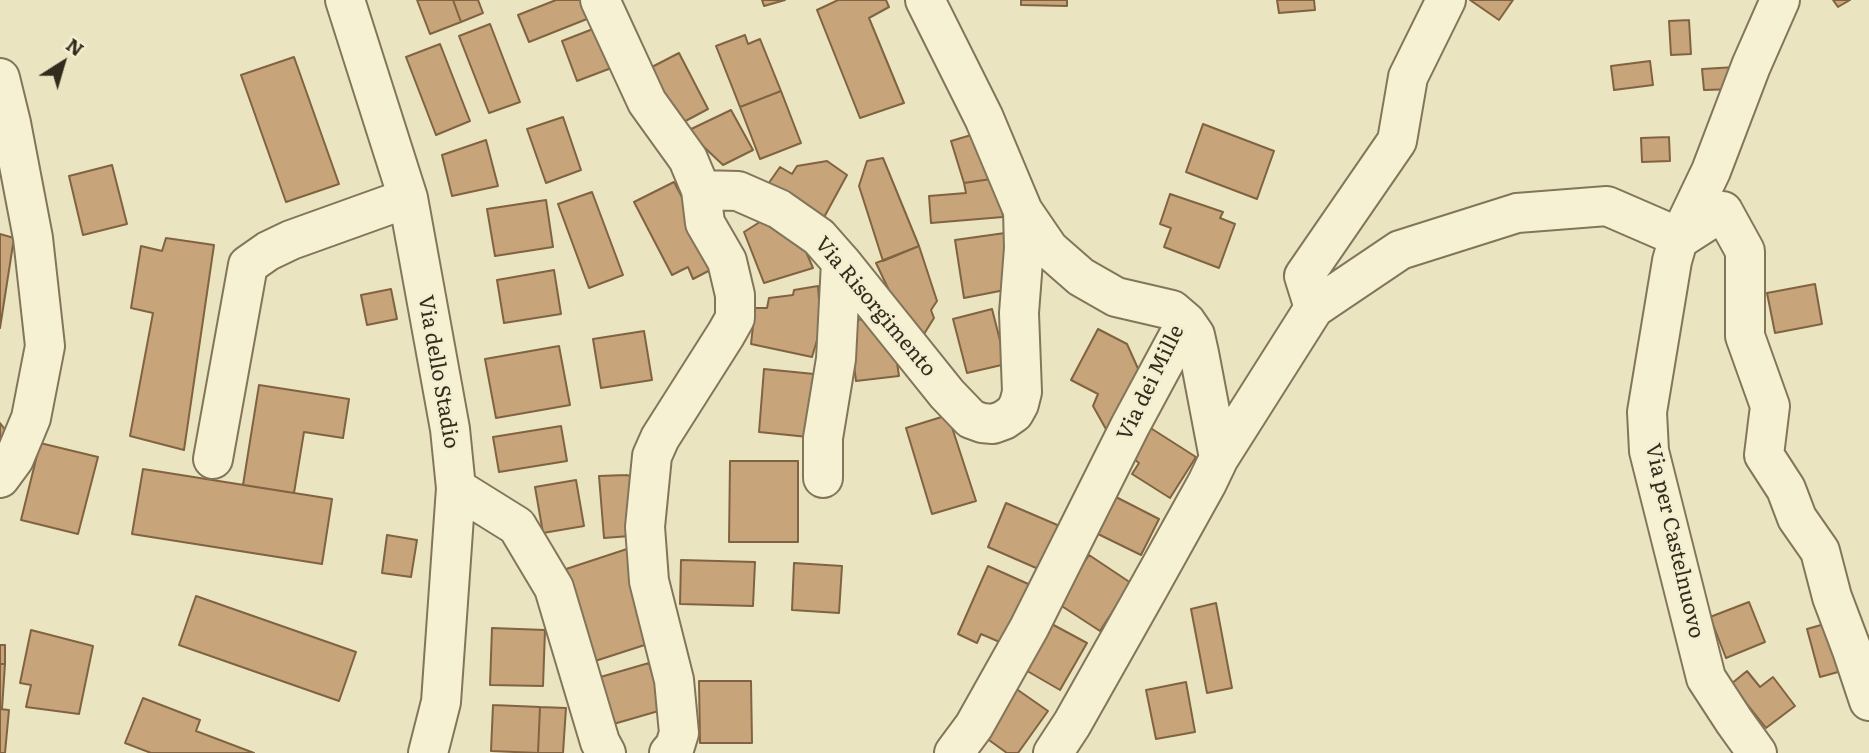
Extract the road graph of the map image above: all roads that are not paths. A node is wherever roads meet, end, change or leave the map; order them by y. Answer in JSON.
{"nodes":[{"id":1,"x":345,"y":0,"type":"edge"},
{"id":2,"x":600,"y":0,"type":"edge"},
{"id":3,"x":925,"y":0,"type":"edge"},
{"id":4,"x":1446,"y":0,"type":"edge"},
{"id":5,"x":1780,"y":0,"type":"edge"},
{"id":6,"x":0,"y":78,"type":"edge"},
{"id":7,"x":701,"y":190,"type":"junction"},
{"id":8,"x":408,"y":198,"type":"junction"},
{"id":9,"x":1023,"y":211,"type":"junction"},
{"id":10,"x":1678,"y":240,"type":"junction"},
{"id":11,"x":841,"y":262,"type":"junction"},
{"id":12,"x":1314,"y":308,"type":"junction"},
{"id":13,"x":1186,"y":322,"type":"junction"},
{"id":14,"x":1219,"y":458,"type":"junction"},
{"id":15,"x":213,"y":459,"type":"dead end"},
{"id":16,"x":7,"y":468,"type":"edge"},
{"id":17,"x":823,"y":478,"type":"dead end"},
{"id":18,"x":456,"y":488,"type":"junction"},
{"id":19,"x":1869,"y":701,"type":"edge"},
{"id":20,"x":428,"y":753,"type":"edge"},
{"id":21,"x":606,"y":753,"type":"edge"},
{"id":22,"x":669,"y":753,"type":"edge"},
{"id":23,"x":954,"y":753,"type":"edge"},
{"id":24,"x":1053,"y":753,"type":"edge"},
{"id":25,"x":1757,"y":753,"type":"edge"}],
"edges":[{"from":1,"to":8,"type":"street","name":"Via dello Stadio"},
{"from":2,"to":7,"type":"street"},
{"from":3,"to":9,"type":"street","name":"Via dei Mille"},
{"from":4,"to":12,"type":"street"},
{"from":5,"to":10,"type":"street","name":"Via per Castelnuovo"},
{"from":6,"to":16,"type":"street"},
{"from":7,"to":11,"type":"street","name":"Via Risorgimento"},
{"from":7,"to":22,"type":"street"},
{"from":8,"to":15,"type":"street"},
{"from":8,"to":18,"type":"street","name":"Via dello Stadio"},
{"from":9,"to":11,"type":"street","name":"Via Risorgimento"},
{"from":9,"to":13,"type":"street","name":"Via dei Mille"},
{"from":10,"to":12,"type":"street"},
{"from":10,"to":19,"type":"street"},
{"from":10,"to":25,"type":"street","name":"Via per Castelnuovo"},
{"from":11,"to":17,"type":"street"},
{"from":12,"to":14,"type":"street"},
{"from":13,"to":14,"type":"street"},
{"from":13,"to":23,"type":"street","name":"Via dei Mille"},
{"from":14,"to":24,"type":"street"},
{"from":18,"to":20,"type":"street","name":"Via dello Stadio"},
{"from":18,"to":21,"type":"street"}]}
